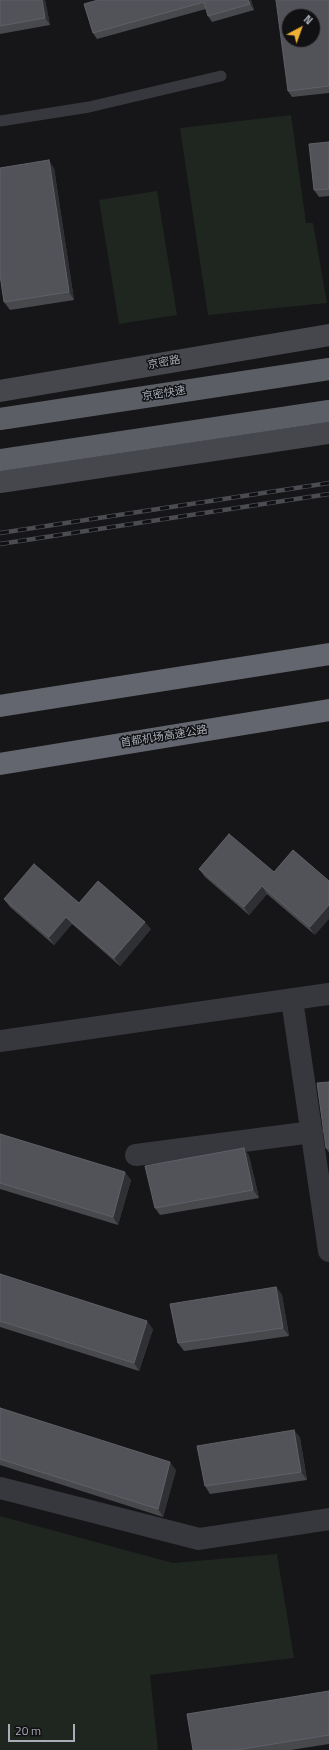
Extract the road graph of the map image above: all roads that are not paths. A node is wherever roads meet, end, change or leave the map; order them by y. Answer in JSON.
{"nodes":[{"id":1,"x":221,"y":76,"type":"dead end"},
{"id":2,"x":0,"y":121,"type":"edge"},
{"id":3,"x":329,"y":335,"type":"edge"},
{"id":4,"x":329,"y":368,"type":"edge"},
{"id":5,"x":0,"y":391,"type":"edge"},
{"id":6,"x":329,"y":411,"type":"edge"},
{"id":7,"x":0,"y":419,"type":"edge"},
{"id":8,"x":329,"y":433,"type":"edge"},
{"id":9,"x":0,"y":460,"type":"edge"},
{"id":10,"x":0,"y":482,"type":"edge"},
{"id":11,"x":329,"y":654,"type":"edge"},
{"id":12,"x":0,"y":706,"type":"edge"},
{"id":13,"x":329,"y":710,"type":"edge"},
{"id":14,"x":0,"y":764,"type":"edge"},
{"id":15,"x":329,"y":994,"type":"edge"},
{"id":16,"x":292,"y":1000,"type":"junction"},
{"id":17,"x":0,"y":1041,"type":"edge"},
{"id":18,"x":312,"y":1132,"type":"junction"},
{"id":19,"x":136,"y":1155,"type":"dead end"},
{"id":20,"x":329,"y":1251,"type":"edge"},
{"id":21,"x":0,"y":1488,"type":"edge"},
{"id":22,"x":329,"y":1519,"type":"edge"}],
"edges":[{"from":1,"to":2,"type":"lane"},
{"from":3,"to":5,"type":"main road","name":"京密路"},
{"from":4,"to":7,"type":"highway","name":"京密快速"},
{"from":6,"to":9,"type":"highway"},
{"from":8,"to":10,"type":"main road"},
{"from":11,"to":12,"type":"highway"},
{"from":13,"to":14,"type":"highway","name":"首都机场高速公路"},
{"from":15,"to":16,"type":"street"},
{"from":16,"to":17,"type":"street"},
{"from":16,"to":18,"type":"street"},
{"from":18,"to":19,"type":"street"},
{"from":18,"to":20,"type":"street"},
{"from":21,"to":22,"type":"street"}]}
